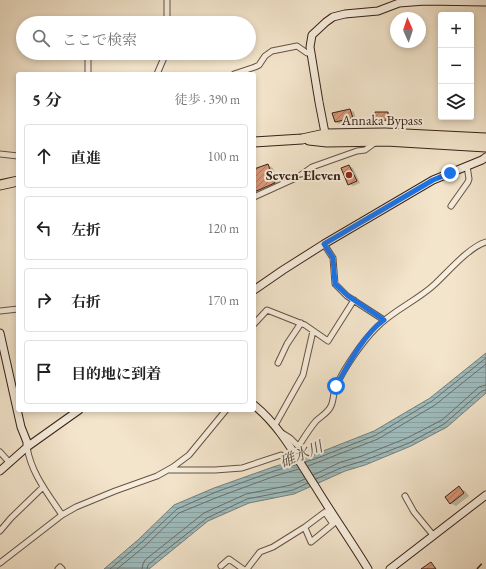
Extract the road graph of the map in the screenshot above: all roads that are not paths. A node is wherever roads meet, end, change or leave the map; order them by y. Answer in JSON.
{"nodes":[{"id":1,"x":167,"y":0,"type":"edge"},
{"id":2,"x":453,"y":1,"type":"edge"},
{"id":3,"x":486,"y":2,"type":"edge"},
{"id":4,"x":167,"y":16,"type":"edge"},
{"id":5,"x":310,"y":52,"type":"junction"},
{"id":6,"x":88,"y":60,"type":"edge"},
{"id":7,"x":163,"y":60,"type":"edge"},
{"id":8,"x":88,"y":72,"type":"edge"},
{"id":9,"x":158,"y":72,"type":"edge"},
{"id":10,"x":240,"y":72,"type":"edge"},
{"id":11,"x":326,"y":138,"type":"junction"},
{"id":12,"x":486,"y":138,"type":"edge"},
{"id":13,"x":377,"y":141,"type":"junction"},
{"id":14,"x":256,"y":142,"type":"edge"},
{"id":15,"x":486,"y":147,"type":"edge"},
{"id":16,"x":0,"y":154,"type":"edge"},
{"id":17,"x":16,"y":156,"type":"edge"},
{"id":18,"x":486,"y":157,"type":"edge"},
{"id":19,"x":467,"y":166,"type":"junction"},
{"id":20,"x":16,"y":181,"type":"edge"},
{"id":21,"x":0,"y":185,"type":"edge"},
{"id":22,"x":256,"y":196,"type":"edge"},
{"id":23,"x":451,"y":206,"type":"dead end"},
{"id":24,"x":486,"y":242,"type":"edge"},
{"id":25,"x":324,"y":244,"type":"junction"},
{"id":26,"x":256,"y":289,"type":"edge"},
{"id":27,"x":354,"y":300,"type":"junction"},
{"id":28,"x":16,"y":309,"type":"edge"},
{"id":29,"x":0,"y":311,"type":"edge"},
{"id":30,"x":384,"y":320,"type":"junction"},
{"id":31,"x":256,"y":322,"type":"edge"},
{"id":32,"x":301,"y":323,"type":"junction"},
{"id":33,"x":313,"y":331,"type":"junction"},
{"id":34,"x":0,"y":333,"type":"edge"},
{"id":35,"x":2,"y":349,"type":"edge"},
{"id":36,"x":278,"y":363,"type":"dead end"},
{"id":37,"x":16,"y":406,"type":"edge"},
{"id":38,"x":256,"y":407,"type":"edge"},
{"id":39,"x":17,"y":412,"type":"edge"},
{"id":40,"x":76,"y":412,"type":"edge"},
{"id":41,"x":224,"y":412,"type":"edge"},
{"id":42,"x":275,"y":425,"type":"junction"},
{"id":43,"x":281,"y":432,"type":"junction"},
{"id":44,"x":27,"y":447,"type":"junction"},
{"id":45,"x":0,"y":452,"type":"edge"},
{"id":46,"x":281,"y":455,"type":"dead end"},
{"id":47,"x":9,"y":462,"type":"junction"},
{"id":48,"x":168,"y":470,"type":"junction"},
{"id":49,"x":0,"y":471,"type":"edge"},
{"id":50,"x":43,"y":487,"type":"junction"},
{"id":51,"x":486,"y":495,"type":"edge"},
{"id":52,"x":405,"y":496,"type":"dead end"},
{"id":53,"x":62,"y":515,"type":"junction"},
{"id":54,"x":335,"y":523,"type":"junction"},
{"id":55,"x":304,"y":528,"type":"junction"},
{"id":56,"x":0,"y":531,"type":"edge"},
{"id":57,"x":433,"y":536,"type":"junction"},
{"id":58,"x":0,"y":563,"type":"edge"},
{"id":59,"x":221,"y":566,"type":"dead end"},
{"id":60,"x":58,"y":569,"type":"edge"},
{"id":61,"x":62,"y":569,"type":"edge"},
{"id":62,"x":243,"y":569,"type":"edge"},
{"id":63,"x":247,"y":569,"type":"edge"},
{"id":64,"x":368,"y":569,"type":"edge"},
{"id":65,"x":390,"y":569,"type":"edge"}],
"edges":[{"from":1,"to":4,"type":"street"},
{"from":2,"to":3,"type":"street"},
{"from":2,"to":5,"type":"street"},
{"from":5,"to":10,"type":"street"},
{"from":5,"to":11,"type":"street"},
{"from":6,"to":8,"type":"street"},
{"from":7,"to":9,"type":"street"},
{"from":11,"to":12,"type":"highway","name":"Annaka Bypass"},
{"from":11,"to":13,"type":"highway","name":"Annaka Bypass"},
{"from":11,"to":14,"type":"highway","name":"Annaka Bypass"},
{"from":13,"to":15,"type":"highway","name":"Annaka Bypass"},
{"from":13,"to":22,"type":"street"},
{"from":16,"to":17,"type":"street"},
{"from":18,"to":19,"type":"street"},
{"from":19,"to":23,"type":"street"},
{"from":19,"to":25,"type":"street"},
{"from":20,"to":21,"type":"highway"},
{"from":24,"to":30,"type":"street"},
{"from":25,"to":26,"type":"street"},
{"from":25,"to":27,"type":"street"},
{"from":27,"to":30,"type":"street"},
{"from":27,"to":33,"type":"street"},
{"from":28,"to":29,"type":"street"},
{"from":30,"to":43,"type":"street"},
{"from":31,"to":32,"type":"street"},
{"from":32,"to":33,"type":"street"},
{"from":32,"to":36,"type":"street"},
{"from":33,"to":42,"type":"street"},
{"from":34,"to":35,"type":"street"},
{"from":35,"to":37,"type":"street"},
{"from":38,"to":42,"type":"street"},
{"from":39,"to":44,"type":"street"},
{"from":40,"to":44,"type":"street"},
{"from":41,"to":48,"type":"street"},
{"from":42,"to":43,"type":"street"},
{"from":43,"to":54,"type":"street"},
{"from":44,"to":47,"type":"street"},
{"from":44,"to":50,"type":"street"},
{"from":45,"to":47,"type":"street"},
{"from":46,"to":48,"type":"street"},
{"from":47,"to":49,"type":"street"},
{"from":48,"to":53,"type":"street"},
{"from":50,"to":53,"type":"street"},
{"from":50,"to":56,"type":"street"},
{"from":51,"to":57,"type":"street"},
{"from":52,"to":57,"type":"street"},
{"from":53,"to":58,"type":"street"},
{"from":54,"to":55,"type":"street"},
{"from":54,"to":55,"type":"street"},
{"from":54,"to":64,"type":"street"},
{"from":55,"to":63,"type":"street"},
{"from":57,"to":65,"type":"street"},
{"from":59,"to":62,"type":"street"},
{"from":60,"to":61,"type":"street"}]}
